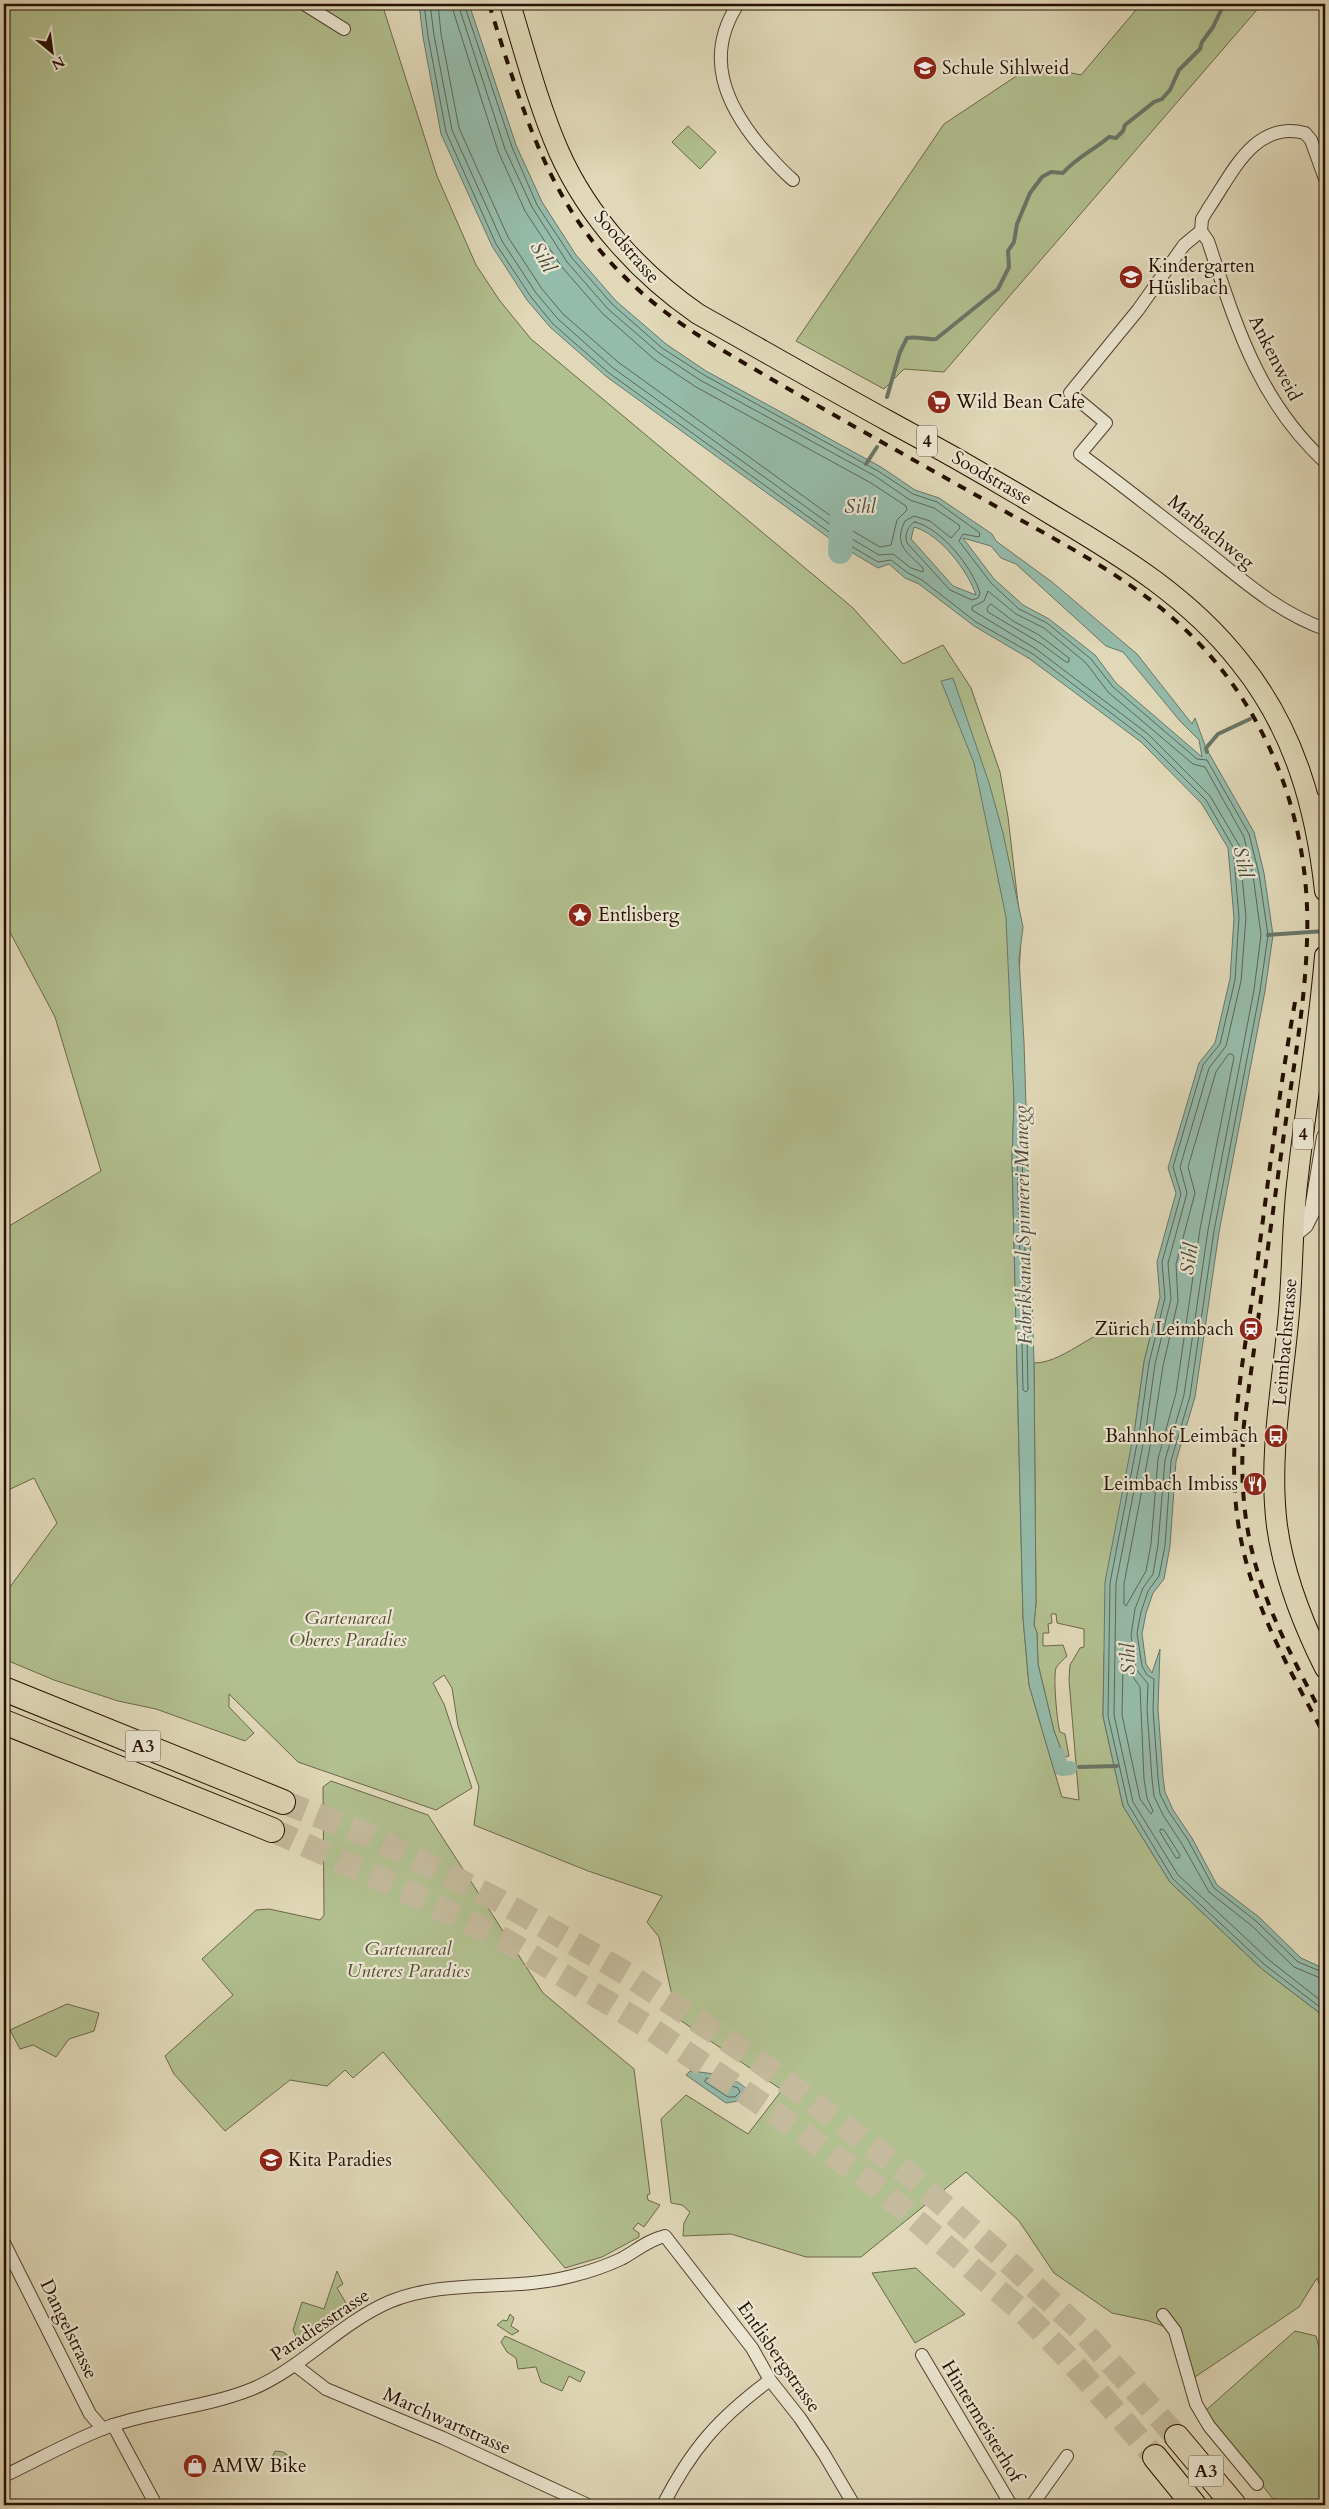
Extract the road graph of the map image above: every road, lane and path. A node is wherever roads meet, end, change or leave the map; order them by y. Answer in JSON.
{"nodes":[{"id":1,"x":304,"y":4,"type":"edge"},
{"id":2,"x":510,"y":4,"type":"edge"},
{"id":3,"x":738,"y":4,"type":"edge"},
{"id":4,"x":344,"y":29,"type":"dead end"},
{"id":5,"x":1325,"y":178,"type":"edge"},
{"id":6,"x":793,"y":180,"type":"dead end"},
{"id":7,"x":1201,"y":231,"type":"junction"},
{"id":8,"x":1325,"y":462,"type":"edge"},
{"id":9,"x":1325,"y":629,"type":"edge"},
{"id":10,"x":1309,"y":795,"type":"junction"},
{"id":11,"x":1325,"y":809,"type":"edge"},
{"id":12,"x":1325,"y":891,"type":"edge"},
{"id":13,"x":1325,"y":956,"type":"edge"},
{"id":14,"x":1325,"y":1136,"type":"edge"},
{"id":15,"x":1294,"y":1234,"type":"junction"},
{"id":16,"x":1325,"y":1668,"type":"edge"},
{"id":17,"x":4,"y":1689,"type":"edge"},
{"id":18,"x":4,"y":1722,"type":"edge"},
{"id":19,"x":283,"y":1802,"type":"tunnel mouth"},
{"id":20,"x":272,"y":1830,"type":"tunnel mouth"},
{"id":21,"x":665,"y":2236,"type":"joint"},
{"id":22,"x":4,"y":2243,"type":"edge"},
{"id":23,"x":1162,"y":2315,"type":"dead end"},
{"id":24,"x":922,"y":2355,"type":"dead end"},
{"id":25,"x":295,"y":2365,"type":"junction"},
{"id":26,"x":770,"y":2380,"type":"junction"},
{"id":27,"x":108,"y":2427,"type":"junction"},
{"id":28,"x":1177,"y":2437,"type":"tunnel mouth"},
{"id":29,"x":1067,"y":2456,"type":"dead end"},
{"id":30,"x":1155,"y":2457,"type":"tunnel mouth"},
{"id":31,"x":4,"y":2476,"type":"edge"},
{"id":32,"x":1257,"y":2484,"type":"dead end"},
{"id":33,"x":156,"y":2505,"type":"edge"},
{"id":34,"x":588,"y":2505,"type":"edge"},
{"id":35,"x":663,"y":2505,"type":"edge"},
{"id":36,"x":854,"y":2505,"type":"edge"},
{"id":37,"x":1011,"y":2505,"type":"edge"},
{"id":38,"x":1032,"y":2505,"type":"edge"},
{"id":39,"x":1194,"y":2505,"type":"edge"},
{"id":40,"x":1234,"y":2505,"type":"edge"}],
"edges":[{"from":1,"to":4,"type":"street"},
{"from":2,"to":10,"type":"main road","name":"Soodstrasse","number":"4"},
{"from":3,"to":6,"type":"street"},
{"from":5,"to":7,"type":"street"},
{"from":7,"to":8,"type":"street","name":"Ankenweid"},
{"from":7,"to":9,"type":"street","name":"Marbachweg"},
{"from":10,"to":11,"type":"street"},
{"from":10,"to":12,"type":"main road","name":"Soodstrasse","number":"4"},
{"from":13,"to":15,"type":"main road","number":"4"},
{"from":14,"to":15,"type":"street"},
{"from":15,"to":16,"type":"main road","name":"Leimbachstrasse","number":"4"},
{"from":17,"to":19,"type":"highway","number":"A3"},
{"from":18,"to":20,"type":"highway","number":"A3"},
{"from":21,"to":25,"type":"street","name":"Paradiesstrasse"},
{"from":21,"to":26,"type":"street","name":"Entlisbergstrasse"},
{"from":22,"to":27,"type":"street","name":"Dangelstrasse"},
{"from":23,"to":32,"type":"street"},
{"from":24,"to":37,"type":"street","name":"Hintermeisterhof"},
{"from":25,"to":27,"type":"street","name":"Paradiesstrasse"},
{"from":25,"to":34,"type":"street","name":"Marchwartstrasse"},
{"from":26,"to":35,"type":"street"},
{"from":26,"to":36,"type":"street","name":"Entlisbergstrasse"},
{"from":27,"to":31,"type":"street","name":"Paradiesstrasse"},
{"from":27,"to":33,"type":"street","name":"Dangelstrasse"},
{"from":28,"to":40,"type":"highway","number":"A3"},
{"from":29,"to":38,"type":"street"},
{"from":30,"to":39,"type":"highway"}]}
